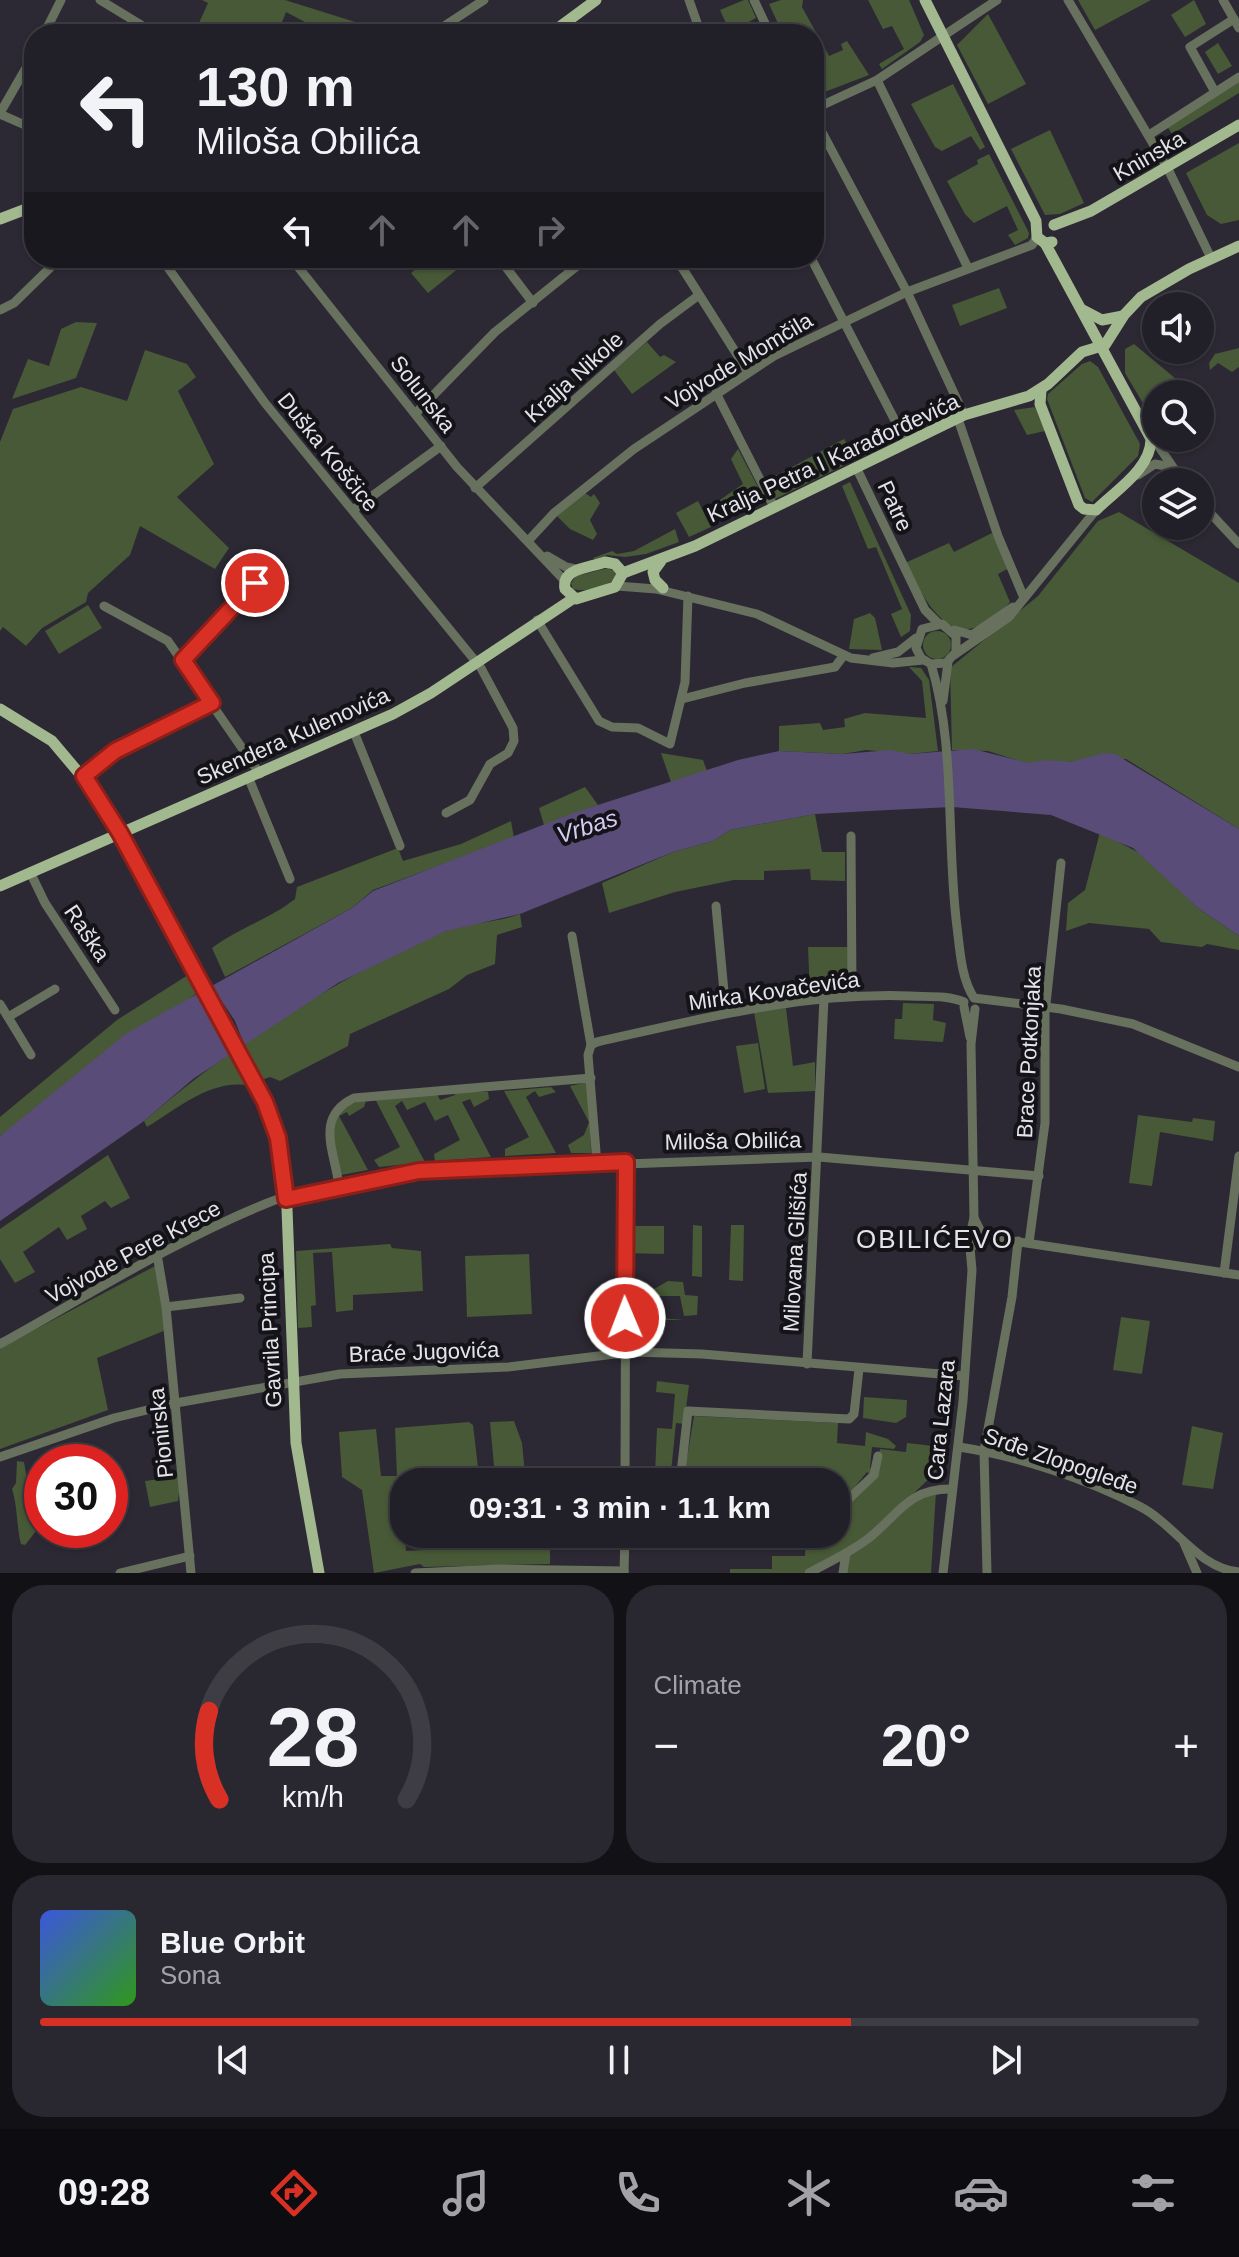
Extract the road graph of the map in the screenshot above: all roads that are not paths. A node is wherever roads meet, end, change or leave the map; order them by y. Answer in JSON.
{"nodes":[{"id":1,"x":61,"y":0,"type":"edge"},
{"id":2,"x":100,"y":0,"type":"edge"},
{"id":3,"x":484,"y":0,"type":"edge"},
{"id":4,"x":596,"y":0,"type":"edge"},
{"id":5,"x":689,"y":0,"type":"edge"},
{"id":6,"x":754,"y":0,"type":"edge"},
{"id":7,"x":925,"y":0,"type":"edge"},
{"id":8,"x":997,"y":0,"type":"edge"},
{"id":9,"x":1068,"y":0,"type":"edge"},
{"id":10,"x":1223,"y":0,"type":"edge"},
{"id":11,"x":49,"y":24,"type":"edge"},
{"id":12,"x":140,"y":24,"type":"edge"},
{"id":13,"x":447,"y":24,"type":"edge"},
{"id":14,"x":564,"y":24,"type":"edge"},
{"id":15,"x":697,"y":24,"type":"edge"},
{"id":16,"x":765,"y":24,"type":"edge"},
{"id":17,"x":1236,"y":24,"type":"edge"},
{"id":18,"x":942,"y":39,"type":"junction"},
{"id":19,"x":24,"y":71,"type":"edge"},
{"id":20,"x":1239,"y":77,"type":"edge"},
{"id":21,"x":877,"y":80,"type":"junction"},
{"id":22,"x":1215,"y":92,"type":"junction"},
{"id":23,"x":824,"y":104,"type":"edge"},
{"id":24,"x":0,"y":113,"type":"edge"},
{"id":25,"x":24,"y":124,"type":"edge"},
{"id":26,"x":1239,"y":125,"type":"edge"},
{"id":27,"x":1149,"y":135,"type":"junction"},
{"id":28,"x":824,"y":136,"type":"edge"},
{"id":29,"x":1168,"y":169,"type":"junction"},
{"id":30,"x":24,"y":210,"type":"edge"},
{"id":31,"x":0,"y":219,"type":"edge"},
{"id":32,"x":1046,"y":233,"type":"junction"},
{"id":33,"x":1239,"y":246,"type":"edge"},
{"id":34,"x":1206,"y":260,"type":"junction"},
{"id":35,"x":50,"y":268,"type":"edge"},
{"id":36,"x":168,"y":268,"type":"edge"},
{"id":37,"x":299,"y":268,"type":"edge"},
{"id":38,"x":507,"y":268,"type":"edge"},
{"id":39,"x":575,"y":268,"type":"edge"},
{"id":40,"x":682,"y":268,"type":"edge"},
{"id":41,"x":816,"y":268,"type":"edge"},
{"id":42,"x":968,"y":268,"type":"junction"},
{"id":43,"x":907,"y":292,"type":"junction"},
{"id":44,"x":699,"y":295,"type":"junction"},
{"id":45,"x":533,"y":303,"type":"junction"},
{"id":46,"x":1080,"y":308,"type":"junction"},
{"id":47,"x":0,"y":310,"type":"edge"},
{"id":48,"x":1123,"y":316,"type":"junction"},
{"id":49,"x":843,"y":321,"type":"junction"},
{"id":50,"x":1100,"y":349,"type":"junction"},
{"id":51,"x":1076,"y":357,"type":"junction"},
{"id":52,"x":748,"y":372,"type":"junction"},
{"id":53,"x":1041,"y":390,"type":"junction"},
{"id":54,"x":716,"y":393,"type":"junction"},
{"id":55,"x":1013,"y":402,"type":"junction"},
{"id":56,"x":1040,"y":404,"type":"junction"},
{"id":57,"x":416,"y":413,"type":"junction"},
{"id":58,"x":961,"y":417,"type":"junction"},
{"id":59,"x":1142,"y":420,"type":"edge"},
{"id":60,"x":906,"y":442,"type":"junction"},
{"id":61,"x":441,"y":446,"type":"junction"},
{"id":62,"x":1147,"y":452,"type":"edge"},
{"id":63,"x":1162,"y":452,"type":"edge"},
{"id":64,"x":856,"y":467,"type":"junction"},
{"id":65,"x":1171,"y":467,"type":"joint"},
{"id":66,"x":475,"y":488,"type":"junction"},
{"id":67,"x":1120,"y":489,"type":"junction"},
{"id":68,"x":774,"y":507,"type":"junction"},
{"id":69,"x":1081,"y":507,"type":"junction"},
{"id":70,"x":353,"y":510,"type":"junction"},
{"id":71,"x":1096,"y":510,"type":"junction"},
{"id":72,"x":1214,"y":517,"type":"edge"},
{"id":73,"x":1072,"y":540,"type":"junction"},
{"id":74,"x":530,"y":543,"type":"junction"},
{"id":75,"x":1239,"y":544,"type":"edge"},
{"id":76,"x":669,"y":557,"type":"junction"},
{"id":77,"x":900,"y":560,"type":"junction"},
{"id":78,"x":612,"y":563,"type":"junction"},
{"id":79,"x":580,"y":570,"type":"junction"},
{"id":80,"x":623,"y":573,"type":"junction"},
{"id":81,"x":255,"y":583,"type":"dead end"},
{"id":82,"x":617,"y":586,"type":"junction"},
{"id":83,"x":663,"y":588,"type":"junction"},
{"id":84,"x":568,"y":589,"type":"junction"},
{"id":85,"x":683,"y":595,"type":"junction"},
{"id":86,"x":1022,"y":601,"type":"junction"},
{"id":87,"x":104,"y":606,"type":"dead end"},
{"id":88,"x":538,"y":619,"type":"junction"},
{"id":89,"x":944,"y":626,"type":"junction"},
{"id":90,"x":920,"y":633,"type":"junction"},
{"id":91,"x":844,"y":655,"type":"junction"},
{"id":92,"x":865,"y":659,"type":"junction"},
{"id":93,"x":951,"y":659,"type":"junction"},
{"id":94,"x":183,"y":660,"type":"junction"},
{"id":95,"x":476,"y":662,"type":"junction"},
{"id":96,"x":927,"y":662,"type":"junction"},
{"id":97,"x":682,"y":699,"type":"junction"},
{"id":98,"x":212,"y":703,"type":"junction"},
{"id":99,"x":0,"y":709,"type":"edge"},
{"id":100,"x":944,"y":729,"type":"junction"},
{"id":101,"x":354,"y":732,"type":"junction"},
{"id":102,"x":84,"y":776,"type":"junction"},
{"id":103,"x":255,"y":776,"type":"junction"},
{"id":104,"x":446,"y":813,"type":"dead end"},
{"id":105,"x":120,"y":833,"type":"junction"},
{"id":106,"x":851,"y":836,"type":"dead end"},
{"id":107,"x":400,"y":846,"type":"dead end"},
{"id":108,"x":1061,"y":863,"type":"dead end"},
{"id":109,"x":31,"y":874,"type":"junction"},
{"id":110,"x":290,"y":879,"type":"dead end"},
{"id":111,"x":0,"y":886,"type":"edge"},
{"id":112,"x":716,"y":906,"type":"dead end"},
{"id":113,"x":572,"y":936,"type":"dead end"},
{"id":114,"x":963,"y":980,"type":"junction"},
{"id":115,"x":55,"y":989,"type":"dead end"},
{"id":116,"x":852,"y":994,"type":"junction"},
{"id":117,"x":946,"y":997,"type":"junction"},
{"id":118,"x":824,"y":998,"type":"junction"},
{"id":119,"x":0,"y":1004,"type":"edge"},
{"id":120,"x":970,"y":1004,"type":"junction"},
{"id":121,"x":1046,"y":1008,"type":"junction"},
{"id":122,"x":115,"y":1010,"type":"dead end"},
{"id":123,"x":726,"y":1013,"type":"junction"},
{"id":124,"x":8,"y":1017,"type":"junction"},
{"id":125,"x":591,"y":1045,"type":"junction"},
{"id":126,"x":31,"y":1055,"type":"dead end"},
{"id":127,"x":1239,"y":1067,"type":"edge"},
{"id":128,"x":591,"y":1078,"type":"junction"},
{"id":129,"x":1239,"y":1156,"type":"edge"},
{"id":130,"x":819,"y":1157,"type":"junction"},
{"id":131,"x":626,"y":1162,"type":"junction"},
{"id":132,"x":597,"y":1164,"type":"junction"},
{"id":133,"x":974,"y":1168,"type":"junction"},
{"id":134,"x":1039,"y":1176,"type":"junction"},
{"id":135,"x":339,"y":1186,"type":"junction"},
{"id":136,"x":286,"y":1199,"type":"junction"},
{"id":137,"x":974,"y":1218,"type":"junction"},
{"id":138,"x":981,"y":1232,"type":"junction"},
{"id":139,"x":969,"y":1236,"type":"junction"},
{"id":140,"x":999,"y":1239,"type":"junction"},
{"id":141,"x":1018,"y":1241,"type":"junction"},
{"id":142,"x":1029,"y":1243,"type":"junction"},
{"id":143,"x":980,"y":1244,"type":"junction"},
{"id":144,"x":157,"y":1254,"type":"junction"},
{"id":145,"x":972,"y":1270,"type":"junction"},
{"id":146,"x":1224,"y":1273,"type":"junction"},
{"id":147,"x":1239,"y":1275,"type":"edge"},
{"id":148,"x":240,"y":1298,"type":"dead end"},
{"id":149,"x":166,"y":1307,"type":"junction"},
{"id":150,"x":0,"y":1344,"type":"edge"},
{"id":151,"x":624,"y":1352,"type":"junction"},
{"id":152,"x":807,"y":1364,"type":"junction"},
{"id":153,"x":859,"y":1369,"type":"junction"},
{"id":154,"x":964,"y":1376,"type":"junction"},
{"id":155,"x":292,"y":1380,"type":"junction"},
{"id":156,"x":176,"y":1403,"type":"junction"},
{"id":157,"x":959,"y":1447,"type":"junction"},
{"id":158,"x":984,"y":1451,"type":"junction"},
{"id":159,"x":878,"y":1456,"type":"dead end"},
{"id":160,"x":0,"y":1457,"type":"edge"},
{"id":161,"x":625,"y":1468,"type":"edge"},
{"id":162,"x":681,"y":1468,"type":"edge"},
{"id":163,"x":952,"y":1489,"type":"junction"},
{"id":164,"x":850,"y":1498,"type":"edge"},
{"id":165,"x":1181,"y":1536,"type":"junction"},
{"id":166,"x":625,"y":1548,"type":"edge"},
{"id":167,"x":846,"y":1553,"type":"junction"},
{"id":168,"x":190,"y":1556,"type":"junction"},
{"id":169,"x":1226,"y":1570,"type":"junction"},
{"id":170,"x":624,"y":1572,"type":"edge"},
{"id":171,"x":1239,"y":1572,"type":"edge"},
{"id":172,"x":120,"y":1573,"type":"edge"},
{"id":173,"x":191,"y":1573,"type":"edge"},
{"id":174,"x":319,"y":1573,"type":"edge"},
{"id":175,"x":415,"y":1573,"type":"edge"},
{"id":176,"x":809,"y":1573,"type":"edge"},
{"id":177,"x":843,"y":1573,"type":"edge"},
{"id":178,"x":943,"y":1573,"type":"edge"},
{"id":179,"x":987,"y":1573,"type":"edge"},
{"id":180,"x":1197,"y":1573,"type":"edge"},
{"id":181,"x":1210,"y":1573,"type":"edge"}],
"edges":[{"from":1,"to":11,"type":"street"},
{"from":2,"to":12,"type":"street"},
{"from":3,"to":13,"type":"street"},
{"from":4,"to":14,"type":"main road"},
{"from":5,"to":15,"type":"street"},
{"from":6,"to":16,"type":"street"},
{"from":7,"to":18,"type":"main road"},
{"from":8,"to":18,"type":"street"},
{"from":9,"to":27,"type":"street"},
{"from":10,"to":17,"type":"street"},
{"from":17,"to":22,"type":"street"},
{"from":18,"to":21,"type":"street"},
{"from":18,"to":32,"type":"main road"},
{"from":19,"to":24,"type":"street"},
{"from":20,"to":22,"type":"street"},
{"from":21,"to":23,"type":"street"},
{"from":21,"to":42,"type":"street"},
{"from":22,"to":27,"type":"street"},
{"from":24,"to":25,"type":"street"},
{"from":26,"to":29,"type":"main road","name":"Kninska"},
{"from":27,"to":29,"type":"street"},
{"from":28,"to":43,"type":"street"},
{"from":29,"to":32,"type":"main road","name":"Kninska"},
{"from":29,"to":34,"type":"street"},
{"from":30,"to":31,"type":"main road"},
{"from":32,"to":42,"type":"street","name":"Vojvode Momčila"},
{"from":32,"to":46,"type":"main road"},
{"from":33,"to":34,"type":"main road"},
{"from":34,"to":48,"type":"main road"},
{"from":35,"to":47,"type":"street"},
{"from":36,"to":70,"type":"street","name":"Duška Koščice"},
{"from":37,"to":57,"type":"street","name":"Solunska"},
{"from":38,"to":45,"type":"street"},
{"from":39,"to":45,"type":"street"},
{"from":40,"to":44,"type":"street"},
{"from":41,"to":49,"type":"street"},
{"from":42,"to":43,"type":"street","name":"Vojvode Momčila"},
{"from":43,"to":49,"type":"street","name":"Vojvode Momčila"},
{"from":43,"to":58,"type":"street"},
{"from":44,"to":52,"type":"street"},
{"from":44,"to":66,"type":"street","name":"Kralja Nikole"},
{"from":45,"to":57,"type":"street"},
{"from":46,"to":48,"type":"main road"},
{"from":46,"to":50,"type":"main road"},
{"from":46,"to":51,"type":"main road"},
{"from":48,"to":50,"type":"main road"},
{"from":49,"to":52,"type":"street","name":"Vojvode Momčila"},
{"from":49,"to":60,"type":"street"},
{"from":50,"to":51,"type":"main road","name":"Kralja Petra I Karađorđevića"},
{"from":50,"to":59,"type":"main road"},
{"from":51,"to":53,"type":"main road","name":"Kralja Petra I Karađorđevića"},
{"from":52,"to":54,"type":"street","name":"Vojvode Momčila"},
{"from":53,"to":55,"type":"main road","name":"Kralja Petra I Karađorđevića"},
{"from":53,"to":56,"type":"main road"},
{"from":54,"to":68,"type":"street"},
{"from":54,"to":74,"type":"street","name":"Vojvode Momčila"},
{"from":55,"to":56,"type":"main road","name":"Kralja Petra I Karađorđevića"},
{"from":55,"to":58,"type":"main road","name":"Kralja Petra I Karađorđevića"},
{"from":56,"to":69,"type":"main road"},
{"from":57,"to":61,"type":"street","name":"Solunska"},
{"from":58,"to":60,"type":"main road","name":"Kralja Petra I Karađorđevića"},
{"from":58,"to":86,"type":"street"},
{"from":60,"to":64,"type":"main road","name":"Kralja Petra I Karađorđevića"},
{"from":61,"to":66,"type":"street","name":"Solunska"},
{"from":61,"to":70,"type":"street"},
{"from":62,"to":67,"type":"main road"},
{"from":63,"to":65,"type":"street"},
{"from":64,"to":68,"type":"main road","name":"Kralja Petra I Karađorđevića"},
{"from":64,"to":77,"type":"street","name":"Patre"},
{"from":65,"to":67,"type":"street"},
{"from":66,"to":74,"type":"street","name":"Solunska"},
{"from":67,"to":71,"type":"main road"},
{"from":68,"to":76,"type":"main road","name":"Kralja Petra I Karađorđevića"},
{"from":69,"to":71,"type":"main road"},
{"from":69,"to":73,"type":"street"},
{"from":70,"to":95,"type":"street","name":"Duška Koščice"},
{"from":71,"to":73,"type":"street"},
{"from":72,"to":75,"type":"street"},
{"from":73,"to":86,"type":"street"},
{"from":74,"to":79,"type":"street","name":"Solunska"},
{"from":74,"to":84,"type":"street","name":"Solunska"},
{"from":76,"to":78,"type":"main road","name":"Kralja Petra I Karađorđevića"},
{"from":76,"to":80,"type":"main road","name":"Kralja Petra I Karađorđevića"},
{"from":76,"to":83,"type":"main road"},
{"from":77,"to":89,"type":"street","name":"Patre"},
{"from":77,"to":90,"type":"street","name":"Patre"},
{"from":78,"to":79,"type":"main road","name":"Kralja Petra I Karađorđevića"},
{"from":78,"to":80,"type":"main road"},
{"from":79,"to":84,"type":"main road","name":"Kralja Petra I Karađorđevića"},
{"from":80,"to":82,"type":"main road"},
{"from":80,"to":83,"type":"street"},
{"from":81,"to":94,"type":"street"},
{"from":82,"to":84,"type":"main road"},
{"from":82,"to":85,"type":"street"},
{"from":83,"to":85,"type":"street"},
{"from":84,"to":88,"type":"main road","name":"Skendera Kulenovića"},
{"from":85,"to":91,"type":"street"},
{"from":85,"to":97,"type":"street"},
{"from":86,"to":89,"type":"street"},
{"from":86,"to":93,"type":"street"},
{"from":87,"to":94,"type":"street"},
{"from":88,"to":95,"type":"main road","name":"Skendera Kulenovića"},
{"from":88,"to":97,"type":"street"},
{"from":89,"to":90,"type":"street"},
{"from":89,"to":93,"type":"street","name":"Patre"},
{"from":90,"to":92,"type":"street"},
{"from":90,"to":96,"type":"street","name":"Patre"},
{"from":91,"to":92,"type":"street"},
{"from":91,"to":97,"type":"street"},
{"from":92,"to":96,"type":"street"},
{"from":93,"to":96,"type":"street"},
{"from":93,"to":100,"type":"street","name":"Patre"},
{"from":94,"to":98,"type":"street"},
{"from":95,"to":101,"type":"main road","name":"Skendera Kulenovića"},
{"from":95,"to":104,"type":"street"},
{"from":96,"to":100,"type":"street","name":"Patre"},
{"from":98,"to":102,"type":"street"},
{"from":98,"to":103,"type":"street"},
{"from":99,"to":102,"type":"main road","name":"Gavrila Principa"},
{"from":100,"to":114,"type":"street","name":"Cara Lazara"},
{"from":101,"to":103,"type":"main road","name":"Skendera Kulenovića"},
{"from":101,"to":107,"type":"street"},
{"from":102,"to":105,"type":"main road","name":"Gavrila Principa"},
{"from":103,"to":105,"type":"main road","name":"Skendera Kulenovića"},
{"from":103,"to":110,"type":"street"},
{"from":105,"to":109,"type":"main road","name":"Skendera Kulenovića"},
{"from":105,"to":136,"type":"main road","name":"Gavrila Principa"},
{"from":106,"to":116,"type":"street"},
{"from":108,"to":121,"type":"street","name":"Brace Potkonjaka"},
{"from":109,"to":111,"type":"main road","name":"Skendera Kulenovića"},
{"from":109,"to":122,"type":"street","name":"Raška"},
{"from":112,"to":123,"type":"street"},
{"from":113,"to":125,"type":"street"},
{"from":114,"to":117,"type":"street"},
{"from":114,"to":120,"type":"street","name":"Cara Lazara"},
{"from":115,"to":124,"type":"street"},
{"from":116,"to":117,"type":"street","name":"Mirka Kovačevića"},
{"from":116,"to":118,"type":"street","name":"Mirka Kovačevića"},
{"from":117,"to":120,"type":"street","name":"Mirka Kovačevića"},
{"from":118,"to":123,"type":"street","name":"Mirka Kovačevića"},
{"from":118,"to":130,"type":"street","name":"Milovana Glišića"},
{"from":119,"to":124,"type":"street"},
{"from":120,"to":121,"type":"street","name":"Mirka Kovačevića"},
{"from":120,"to":133,"type":"street","name":"Cara Lazara"},
{"from":121,"to":127,"type":"street","name":"Mirka Kovačevića"},
{"from":121,"to":134,"type":"street","name":"Brace Potkonjaka"},
{"from":123,"to":125,"type":"street","name":"Mirka Kovačevića"},
{"from":124,"to":126,"type":"street"},
{"from":125,"to":128,"type":"street"},
{"from":128,"to":132,"type":"street"},
{"from":128,"to":135,"type":"street"},
{"from":129,"to":146,"type":"street"},
{"from":130,"to":131,"type":"street","name":"Miloša Obilića"},
{"from":130,"to":133,"type":"street","name":"Miloša Obilića"},
{"from":130,"to":152,"type":"street","name":"Milovana Glišića"},
{"from":131,"to":132,"type":"street","name":"Miloša Obilića"},
{"from":131,"to":151,"type":"street"},
{"from":132,"to":135,"type":"street","name":"Miloša Obilića"},
{"from":133,"to":134,"type":"street","name":"Miloša Obilića"},
{"from":133,"to":137,"type":"street","name":"Cara Lazara"},
{"from":134,"to":142,"type":"street","name":"Brace Potkonjaka"},
{"from":135,"to":136,"type":"street","name":"Miloša Obilića"},
{"from":136,"to":144,"type":"street","name":"Vojvode Pere Krece"},
{"from":136,"to":155,"type":"main road","name":"Gavrila Principa"},
{"from":137,"to":138,"type":"street","name":"Cara Lazara"},
{"from":137,"to":139,"type":"street","name":"Cara Lazara"},
{"from":138,"to":139,"type":"street"},
{"from":138,"to":140,"type":"street"},
{"from":138,"to":143,"type":"street","name":"Cara Lazara"},
{"from":139,"to":143,"type":"street"},
{"from":139,"to":145,"type":"street","name":"Cara Lazara"},
{"from":140,"to":141,"type":"street"},
{"from":140,"to":143,"type":"street"},
{"from":141,"to":142,"type":"street"},
{"from":141,"to":158,"type":"street"},
{"from":142,"to":146,"type":"street"},
{"from":143,"to":145,"type":"street","name":"Cara Lazara"},
{"from":144,"to":149,"type":"street","name":"Pionirska"},
{"from":144,"to":150,"type":"street","name":"Vojvode Pere Krece"},
{"from":145,"to":154,"type":"street","name":"Cara Lazara"},
{"from":146,"to":147,"type":"street"},
{"from":148,"to":149,"type":"street"},
{"from":149,"to":156,"type":"street","name":"Pionirska"},
{"from":151,"to":152,"type":"street","name":"Braće Jugovića"},
{"from":151,"to":155,"type":"street","name":"Braće Jugovića"},
{"from":151,"to":161,"type":"street"},
{"from":152,"to":153,"type":"street","name":"Braće Jugovića"},
{"from":153,"to":154,"type":"street","name":"Braće Jugovića"},
{"from":153,"to":162,"type":"street"},
{"from":154,"to":157,"type":"street","name":"Cara Lazara"},
{"from":155,"to":156,"type":"street","name":"Braće Jugovića"},
{"from":155,"to":174,"type":"main road","name":"Gavrila Principa"},
{"from":156,"to":160,"type":"street","name":"Braće Jugovića"},
{"from":156,"to":168,"type":"street","name":"Pionirska"},
{"from":157,"to":158,"type":"street","name":"Srđe Zlopogleđe"},
{"from":157,"to":163,"type":"street","name":"Cara Lazara"},
{"from":158,"to":165,"type":"street","name":"Srđe Zlopogleđe"},
{"from":158,"to":179,"type":"street"},
{"from":159,"to":164,"type":"street"},
{"from":163,"to":167,"type":"street"},
{"from":163,"to":178,"type":"street","name":"Cara Lazara"},
{"from":165,"to":169,"type":"street","name":"Srđe Zlopogleđe"},
{"from":165,"to":180,"type":"street"},
{"from":166,"to":170,"type":"street"},
{"from":167,"to":176,"type":"street"},
{"from":167,"to":177,"type":"street"},
{"from":168,"to":172,"type":"street"},
{"from":168,"to":173,"type":"street","name":"Pionirska"},
{"from":169,"to":171,"type":"street","name":"Srđe Zlopogleđe"},
{"from":169,"to":181,"type":"street","name":"Srđe Zlopogleđe"},
{"from":170,"to":175,"type":"street"}]}
